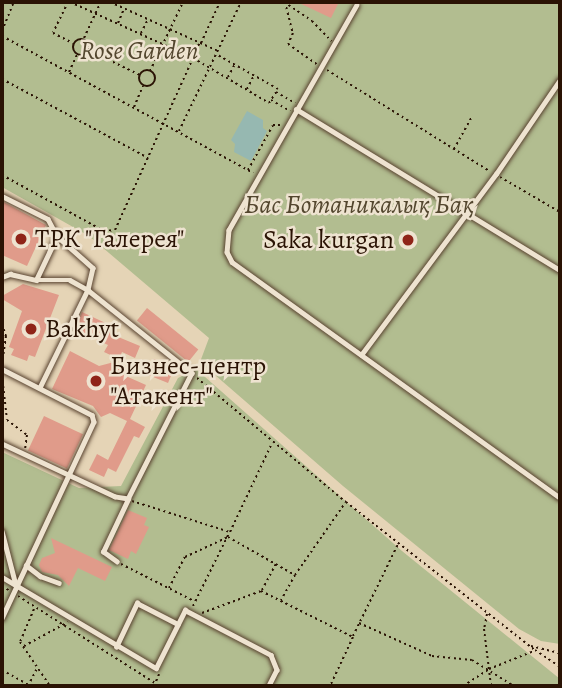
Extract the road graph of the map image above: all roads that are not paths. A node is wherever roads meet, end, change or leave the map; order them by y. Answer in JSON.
{"nodes":[{"id":1,"x":357,"y":5,"type":"dead end"},
{"id":2,"x":560,"y":80,"type":"edge"},
{"id":3,"x":296,"y":109,"type":"junction"},
{"id":4,"x":2,"y":196,"type":"edge"},
{"id":5,"x":465,"y":212,"type":"junction"},
{"id":6,"x":57,"y":236,"type":"junction"},
{"id":7,"x":560,"y":270,"type":"edge"},
{"id":8,"x":2,"y":277,"type":"edge"},
{"id":9,"x":36,"y":280,"type":"junction"},
{"id":10,"x":88,"y":290,"type":"junction"},
{"id":11,"x":361,"y":355,"type":"junction"},
{"id":12,"x":2,"y":369,"type":"edge"},
{"id":13,"x":40,"y":388,"type":"junction"},
{"id":14,"x":2,"y":444,"type":"edge"},
{"id":15,"x":69,"y":476,"type":"junction"},
{"id":16,"x":560,"y":498,"type":"edge"},
{"id":17,"x":128,"y":499,"type":"junction"},
{"id":18,"x":2,"y":531,"type":"edge"},
{"id":19,"x":117,"y":562,"type":"road end"},
{"id":20,"x":26,"y":565,"type":"junction"},
{"id":21,"x":2,"y":577,"type":"edge"},
{"id":22,"x":60,"y":583,"type":"dead end"},
{"id":23,"x":18,"y":587,"type":"junction"},
{"id":24,"x":2,"y":618,"type":"edge"},
{"id":25,"x":178,"y":624,"type":"junction"},
{"id":26,"x":116,"y":647,"type":"junction"},
{"id":27,"x":269,"y":686,"type":"edge"}],
"edges":[{"from":1,"to":3,"type":"lane"},
{"from":2,"to":5,"type":"lane"},
{"from":3,"to":5,"type":"lane"},
{"from":3,"to":11,"type":"lane"},
{"from":4,"to":6,"type":"lane"},
{"from":5,"to":7,"type":"lane"},
{"from":5,"to":11,"type":"lane"},
{"from":6,"to":9,"type":"lane"},
{"from":6,"to":10,"type":"lane"},
{"from":8,"to":9,"type":"lane"},
{"from":9,"to":10,"type":"lane"},
{"from":10,"to":13,"type":"lane"},
{"from":10,"to":17,"type":"lane"},
{"from":11,"to":16,"type":"lane"},
{"from":12,"to":13,"type":"lane"},
{"from":13,"to":15,"type":"lane"},
{"from":14,"to":15,"type":"lane"},
{"from":15,"to":17,"type":"lane"},
{"from":15,"to":20,"type":"lane"},
{"from":17,"to":19,"type":"lane"},
{"from":18,"to":23,"type":"lane"},
{"from":20,"to":22,"type":"lane"},
{"from":20,"to":23,"type":"lane"},
{"from":21,"to":23,"type":"lane"},
{"from":23,"to":24,"type":"lane"},
{"from":23,"to":26,"type":"lane"},
{"from":25,"to":26,"type":"lane"},
{"from":25,"to":26,"type":"lane"},
{"from":25,"to":27,"type":"lane"}]}
